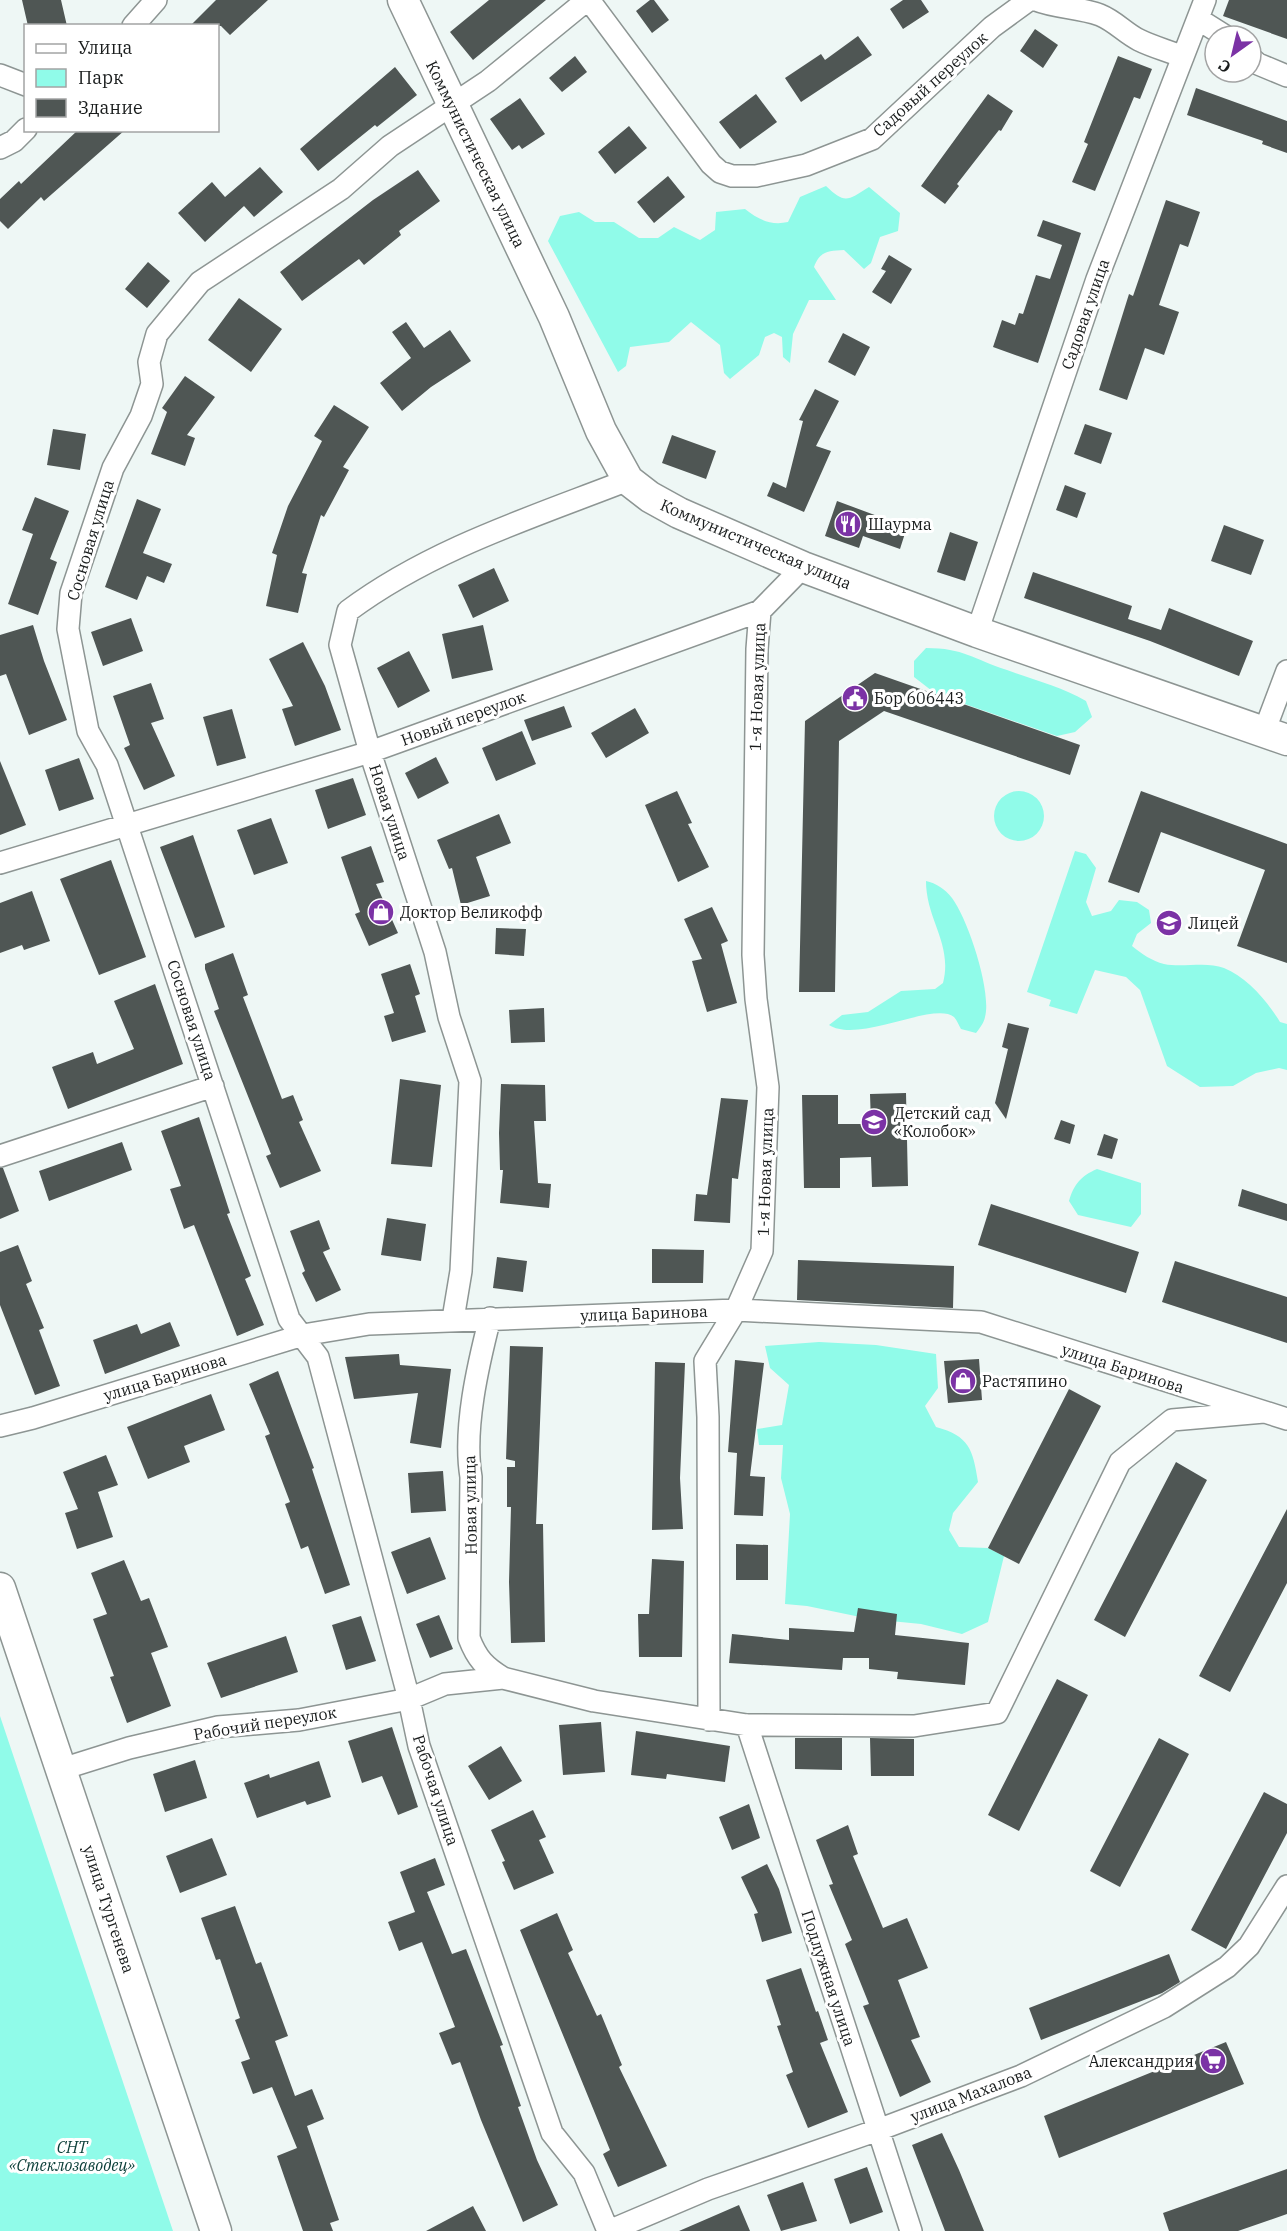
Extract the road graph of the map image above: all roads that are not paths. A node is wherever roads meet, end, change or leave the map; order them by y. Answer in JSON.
{"nodes":[{"id":1,"x":156,"y":0,"type":"edge"},
{"id":2,"x":403,"y":0,"type":"edge"},
{"id":3,"x":588,"y":0,"type":"edge"},
{"id":4,"x":1029,"y":0,"type":"edge"},
{"id":5,"x":1036,"y":0,"type":"edge"},
{"id":6,"x":1201,"y":9,"type":"edge"},
{"id":7,"x":135,"y":24,"type":"edge"},
{"id":8,"x":1214,"y":24,"type":"edge"},
{"id":9,"x":1183,"y":57,"type":"junction"},
{"id":10,"x":1263,"y":66,"type":"edge"},
{"id":11,"x":0,"y":75,"type":"edge"},
{"id":12,"x":1287,"y":76,"type":"edge"},
{"id":13,"x":24,"y":84,"type":"edge"},
{"id":14,"x":453,"y":105,"type":"junction"},
{"id":15,"x":24,"y":131,"type":"edge"},
{"id":16,"x":0,"y":148,"type":"edge"},
{"id":17,"x":628,"y":480,"type":"junction"},
{"id":18,"x":803,"y":567,"type":"junction"},
{"id":19,"x":760,"y":611,"type":"junction"},
{"id":20,"x":977,"y":632,"type":"junction"},
{"id":21,"x":1287,"y":671,"type":"edge"},
{"id":22,"x":1276,"y":736,"type":"edge"},
{"id":23,"x":370,"y":752,"type":"junction"},
{"id":24,"x":124,"y":824,"type":"junction"},
{"id":25,"x":0,"y":864,"type":"edge"},
{"id":26,"x":213,"y":1086,"type":"junction"},
{"id":27,"x":0,"y":1156,"type":"edge"},
{"id":28,"x":736,"y":1310,"type":"junction"},
{"id":29,"x":490,"y":1318,"type":"junction"},
{"id":30,"x":453,"y":1320,"type":"junction"},
{"id":31,"x":303,"y":1335,"type":"junction"},
{"id":32,"x":1264,"y":1412,"type":"junction"},
{"id":33,"x":1287,"y":1419,"type":"edge"},
{"id":34,"x":0,"y":1426,"type":"edge"},
{"id":35,"x":0,"y":1588,"type":"edge"},
{"id":36,"x":503,"y":1678,"type":"junction"},
{"id":37,"x":404,"y":1700,"type":"junction"},
{"id":38,"x":709,"y":1720,"type":"junction"},
{"id":39,"x":747,"y":1725,"type":"junction"},
{"id":40,"x":62,"y":1768,"type":"junction"},
{"id":41,"x":1287,"y":1886,"type":"edge"},
{"id":42,"x":878,"y":2130,"type":"junction"},
{"id":43,"x":216,"y":2231,"type":"edge"},
{"id":44,"x":608,"y":2231,"type":"edge"},
{"id":45,"x":911,"y":2231,"type":"edge"}],
"edges":[{"from":1,"to":7,"type":"street"},
{"from":2,"to":14,"type":"street","name":"Коммунистическая улица"},
{"from":3,"to":4,"type":"street","name":"Садовый переулок"},
{"from":3,"to":14,"type":"street","name":"Сосновая улица"},
{"from":5,"to":9,"type":"street"},
{"from":6,"to":8,"type":"street"},
{"from":6,"to":9,"type":"street","name":"Садовая улица"},
{"from":9,"to":20,"type":"street","name":"Садовая улица"},
{"from":10,"to":12,"type":"street"},
{"from":11,"to":13,"type":"street"},
{"from":14,"to":17,"type":"street","name":"Коммунистическая улица"},
{"from":14,"to":24,"type":"street","name":"Сосновая улица"},
{"from":15,"to":16,"type":"street"},
{"from":17,"to":18,"type":"street","name":"Коммунистическая улица"},
{"from":17,"to":23,"type":"street","name":"Новая улица"},
{"from":18,"to":19,"type":"street","name":"Новый переулок"},
{"from":18,"to":20,"type":"street","name":"Коммунистическая улица"},
{"from":19,"to":23,"type":"street","name":"Новый переулок"},
{"from":19,"to":28,"type":"street","name":"1-я Новая улица"},
{"from":20,"to":22,"type":"street","name":"Коммунистическая улица"},
{"from":21,"to":22,"type":"street"},
{"from":23,"to":24,"type":"street","name":"Новый переулок"},
{"from":23,"to":30,"type":"street","name":"Новая улица"},
{"from":24,"to":25,"type":"street","name":"Новый переулок"},
{"from":24,"to":26,"type":"street","name":"Сосновая улица"},
{"from":26,"to":27,"type":"street"},
{"from":26,"to":31,"type":"street","name":"Сосновая улица"},
{"from":28,"to":29,"type":"street","name":"улица Баринова"},
{"from":28,"to":32,"type":"street","name":"улица Баринова"},
{"from":28,"to":38,"type":"street","name":"1-я Новая улица"},
{"from":29,"to":30,"type":"street","name":"улица Баринова"},
{"from":29,"to":36,"type":"street","name":"Новая улица"},
{"from":30,"to":31,"type":"street","name":"улица Баринова"},
{"from":31,"to":34,"type":"street","name":"улица Баринова"},
{"from":31,"to":37,"type":"street","name":"Рабочая улица"},
{"from":32,"to":33,"type":"street","name":"улица Баринова"},
{"from":32,"to":39,"type":"street"},
{"from":35,"to":40,"type":"street","name":"улица Тургенева"},
{"from":36,"to":37,"type":"street","name":"Рабочий переулок"},
{"from":36,"to":38,"type":"street"},
{"from":37,"to":40,"type":"street","name":"Рабочий переулок"},
{"from":37,"to":44,"type":"street","name":"Рабочая улица"},
{"from":38,"to":39,"type":"street"},
{"from":39,"to":42,"type":"street","name":"Подлужная улица"},
{"from":40,"to":43,"type":"street","name":"улица Тургенева"},
{"from":41,"to":42,"type":"street","name":"улица Махалова"},
{"from":42,"to":44,"type":"street","name":"улица Махалова"},
{"from":42,"to":45,"type":"street","name":"Подлужная улица"}]}
